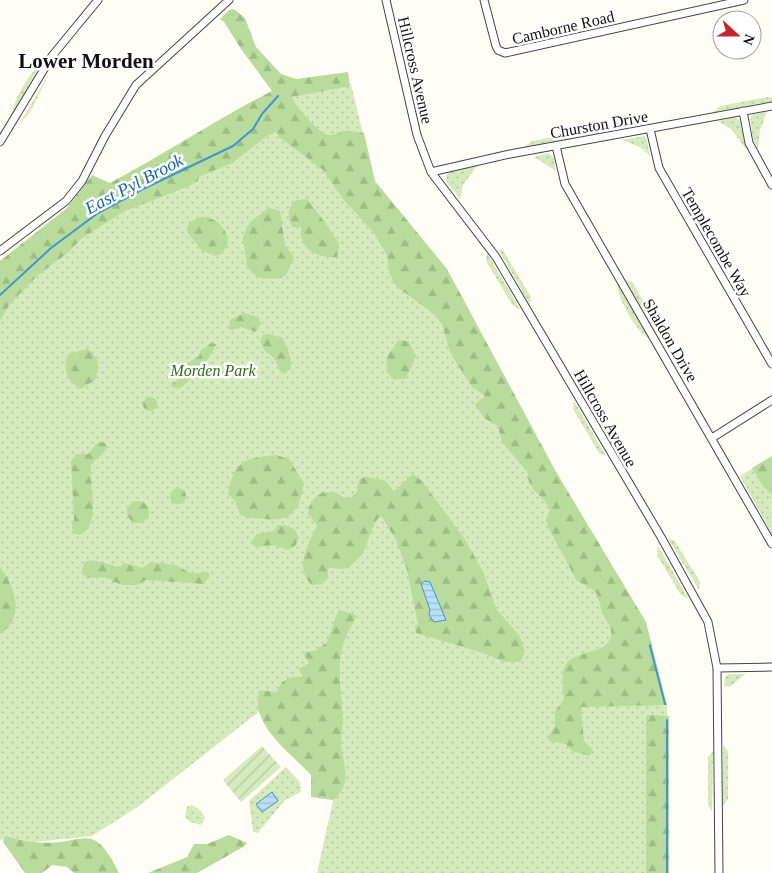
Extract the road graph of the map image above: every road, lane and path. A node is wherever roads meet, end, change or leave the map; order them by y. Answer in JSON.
{"nodes":[{"id":1,"x":98,"y":0,"type":"edge"},
{"id":2,"x":229,"y":0,"type":"edge"},
{"id":3,"x":386,"y":0,"type":"edge"},
{"id":4,"x":484,"y":0,"type":"edge"},
{"id":5,"x":744,"y":0,"type":"edge"},
{"id":6,"x":772,"y":106,"type":"edge"},
{"id":7,"x":743,"y":111,"type":"junction"},
{"id":8,"x":650,"y":129,"type":"junction"},
{"id":9,"x":0,"y":142,"type":"edge"},
{"id":10,"x":556,"y":146,"type":"junction"},
{"id":11,"x":431,"y":172,"type":"junction"},
{"id":12,"x":772,"y":185,"type":"edge"},
{"id":13,"x":0,"y":251,"type":"edge"},
{"id":14,"x":772,"y":364,"type":"edge"},
{"id":15,"x":772,"y":400,"type":"edge"},
{"id":16,"x":712,"y":438,"type":"junction"},
{"id":17,"x":772,"y":544,"type":"edge"},
{"id":18,"x":772,"y":667,"type":"edge"},
{"id":19,"x":717,"y":668,"type":"junction"},
{"id":20,"x":719,"y":873,"type":"edge"}],
"edges":[{"from":1,"to":9,"type":"street"},
{"from":2,"to":13,"type":"street"},
{"from":3,"to":11,"type":"street","name":"Hillcross Avenue"},
{"from":4,"to":5,"type":"street","name":"Camborne Road"},
{"from":6,"to":7,"type":"street","name":"Churston Drive"},
{"from":7,"to":8,"type":"street","name":"Churston Drive"},
{"from":7,"to":12,"type":"street"},
{"from":8,"to":10,"type":"street","name":"Churston Drive"},
{"from":8,"to":14,"type":"street","name":"Templecombe Way"},
{"from":10,"to":11,"type":"street","name":"Churston Drive"},
{"from":10,"to":16,"type":"street","name":"Shaldon Drive"},
{"from":11,"to":19,"type":"street","name":"Hillcross Avenue"},
{"from":15,"to":16,"type":"street"},
{"from":16,"to":17,"type":"street","name":"Shaldon Drive"},
{"from":18,"to":19,"type":"street"},
{"from":19,"to":20,"type":"street","name":"Hillcross Avenue"}]}
